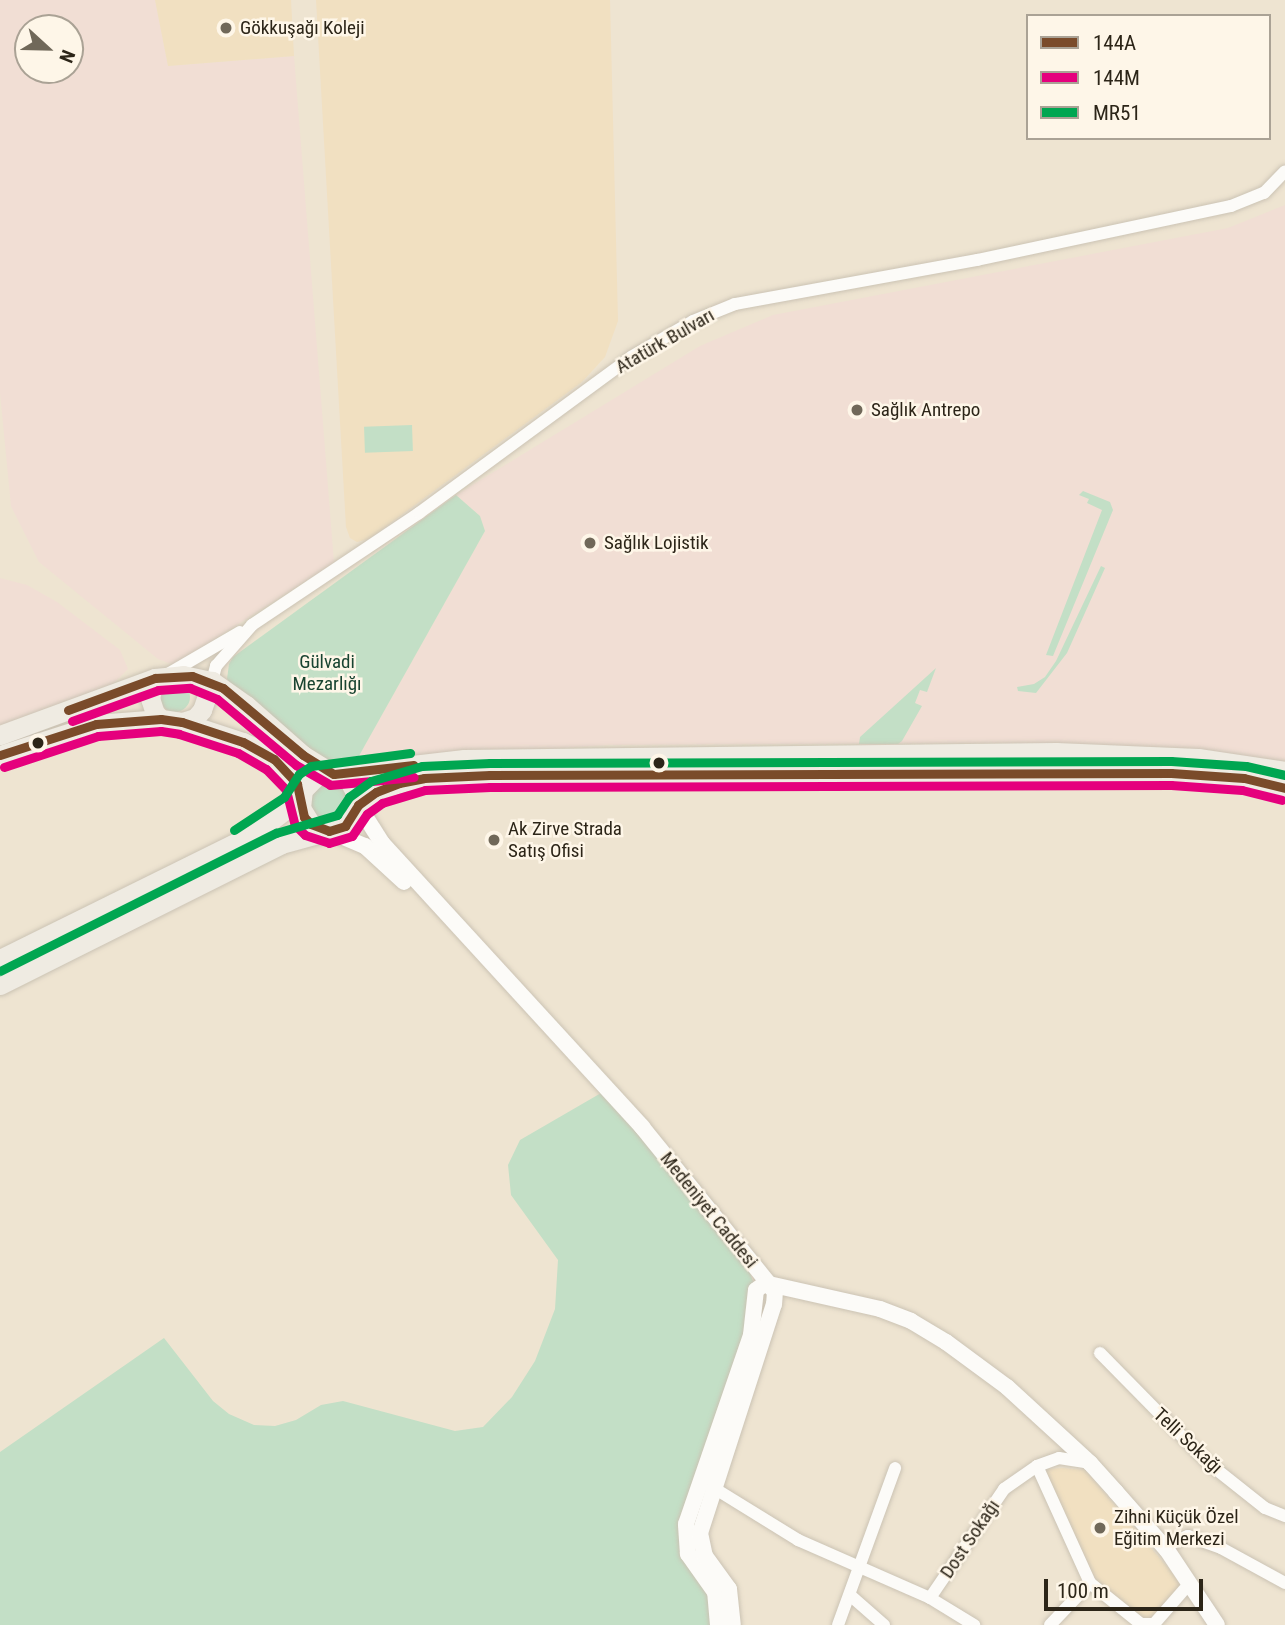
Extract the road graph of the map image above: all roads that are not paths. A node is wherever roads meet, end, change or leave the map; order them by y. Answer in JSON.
{"nodes":[{"id":1,"x":1285,"y":171,"type":"edge"},
{"id":2,"x":253,"y":625,"type":"junction"},
{"id":3,"x":159,"y":677,"type":"junction"},
{"id":4,"x":212,"y":681,"type":"junction"},
{"id":5,"x":161,"y":719,"type":"junction"},
{"id":6,"x":182,"y":722,"type":"junction"},
{"id":7,"x":0,"y":735,"type":"edge"},
{"id":8,"x":0,"y":755,"type":"edge"},
{"id":9,"x":1171,"y":765,"type":"junction"},
{"id":10,"x":1285,"y":771,"type":"edge"},
{"id":11,"x":334,"y":774,"type":"junction"},
{"id":12,"x":1285,"y":788,"type":"edge"},
{"id":13,"x":301,"y":798,"type":"junction"},
{"id":14,"x":358,"y":805,"type":"junction"},
{"id":15,"x":328,"y":831,"type":"junction"},
{"id":16,"x":481,"y":952,"type":"junction"},
{"id":17,"x":0,"y":959,"type":"edge"},
{"id":18,"x":0,"y":985,"type":"edge"},
{"id":19,"x":769,"y":1284,"type":"junction"},
{"id":20,"x":1100,"y":1353,"type":"dead end"},
{"id":21,"x":1090,"y":1463,"type":"junction"},
{"id":22,"x":1037,"y":1466,"type":"junction"},
{"id":23,"x":895,"y":1468,"type":"dead end"},
{"id":24,"x":706,"y":1483,"type":"junction"},
{"id":25,"x":1285,"y":1516,"type":"edge"},
{"id":26,"x":1164,"y":1547,"type":"junction"},
{"id":27,"x":862,"y":1566,"type":"junction"},
{"id":28,"x":1090,"y":1583,"type":"junction"},
{"id":29,"x":1285,"y":1583,"type":"edge"},
{"id":30,"x":1189,"y":1584,"type":"junction"},
{"id":31,"x":851,"y":1596,"type":"junction"},
{"id":32,"x":930,"y":1598,"type":"junction"},
{"id":33,"x":718,"y":1625,"type":"edge"},
{"id":34,"x":733,"y":1625,"type":"edge"},
{"id":35,"x":838,"y":1625,"type":"edge"},
{"id":36,"x":884,"y":1625,"type":"edge"},
{"id":37,"x":974,"y":1625,"type":"edge"},
{"id":38,"x":1049,"y":1625,"type":"edge"},
{"id":39,"x":1217,"y":1625,"type":"edge"}],
"edges":[{"from":1,"to":2,"type":"street","name":"Atatürk Bulvarı"},
{"from":2,"to":3,"type":"street","name":"Atatürk Bulvarı"},
{"from":2,"to":4,"type":"street","name":"Atatürk Bulvarı"},
{"from":3,"to":4,"type":"main road","name":"Atatürk Bulvarı"},
{"from":3,"to":5,"type":"main road"},
{"from":3,"to":7,"type":"main road","name":"Atatürk Bulvarı"},
{"from":4,"to":6,"type":"main road"},
{"from":4,"to":11,"type":"main road","name":"Atatürk Bulvarı"},
{"from":5,"to":6,"type":"main road"},
{"from":5,"to":8,"type":"main road"},
{"from":6,"to":13,"type":"main road"},
{"from":9,"to":10,"type":"main road"},
{"from":9,"to":11,"type":"main road"},
{"from":9,"to":12,"type":"main road"},
{"from":9,"to":14,"type":"main road"},
{"from":11,"to":13,"type":"main road"},
{"from":11,"to":14,"type":"main road"},
{"from":13,"to":15,"type":"main road"},
{"from":13,"to":17,"type":"main road"},
{"from":14,"to":15,"type":"main road"},
{"from":14,"to":16,"type":"street"},
{"from":15,"to":16,"type":"street"},
{"from":15,"to":18,"type":"main road"},
{"from":16,"to":19,"type":"street","name":"Medeniyet Caddesi"},
{"from":19,"to":21,"type":"street","name":"Medeniyet Caddesi"},
{"from":19,"to":24,"type":"street"},
{"from":20,"to":25,"type":"street","name":"Telli Sokağı"},
{"from":21,"to":22,"type":"street","name":"Dost Sokağı"},
{"from":21,"to":26,"type":"street","name":"Medeniyet Caddesi"},
{"from":22,"to":28,"type":"street"},
{"from":22,"to":32,"type":"street","name":"Dost Sokağı"},
{"from":23,"to":27,"type":"street"},
{"from":24,"to":27,"type":"street"},
{"from":24,"to":33,"type":"street"},
{"from":24,"to":34,"type":"street"},
{"from":26,"to":29,"type":"street"},
{"from":26,"to":30,"type":"street","name":"Medeniyet Caddesi"},
{"from":27,"to":31,"type":"street"},
{"from":27,"to":32,"type":"street"},
{"from":28,"to":30,"type":"street"},
{"from":28,"to":38,"type":"street"},
{"from":30,"to":39,"type":"street","name":"Medeniyet Caddesi"},
{"from":31,"to":35,"type":"street"},
{"from":31,"to":36,"type":"street"},
{"from":32,"to":37,"type":"street"}]}
